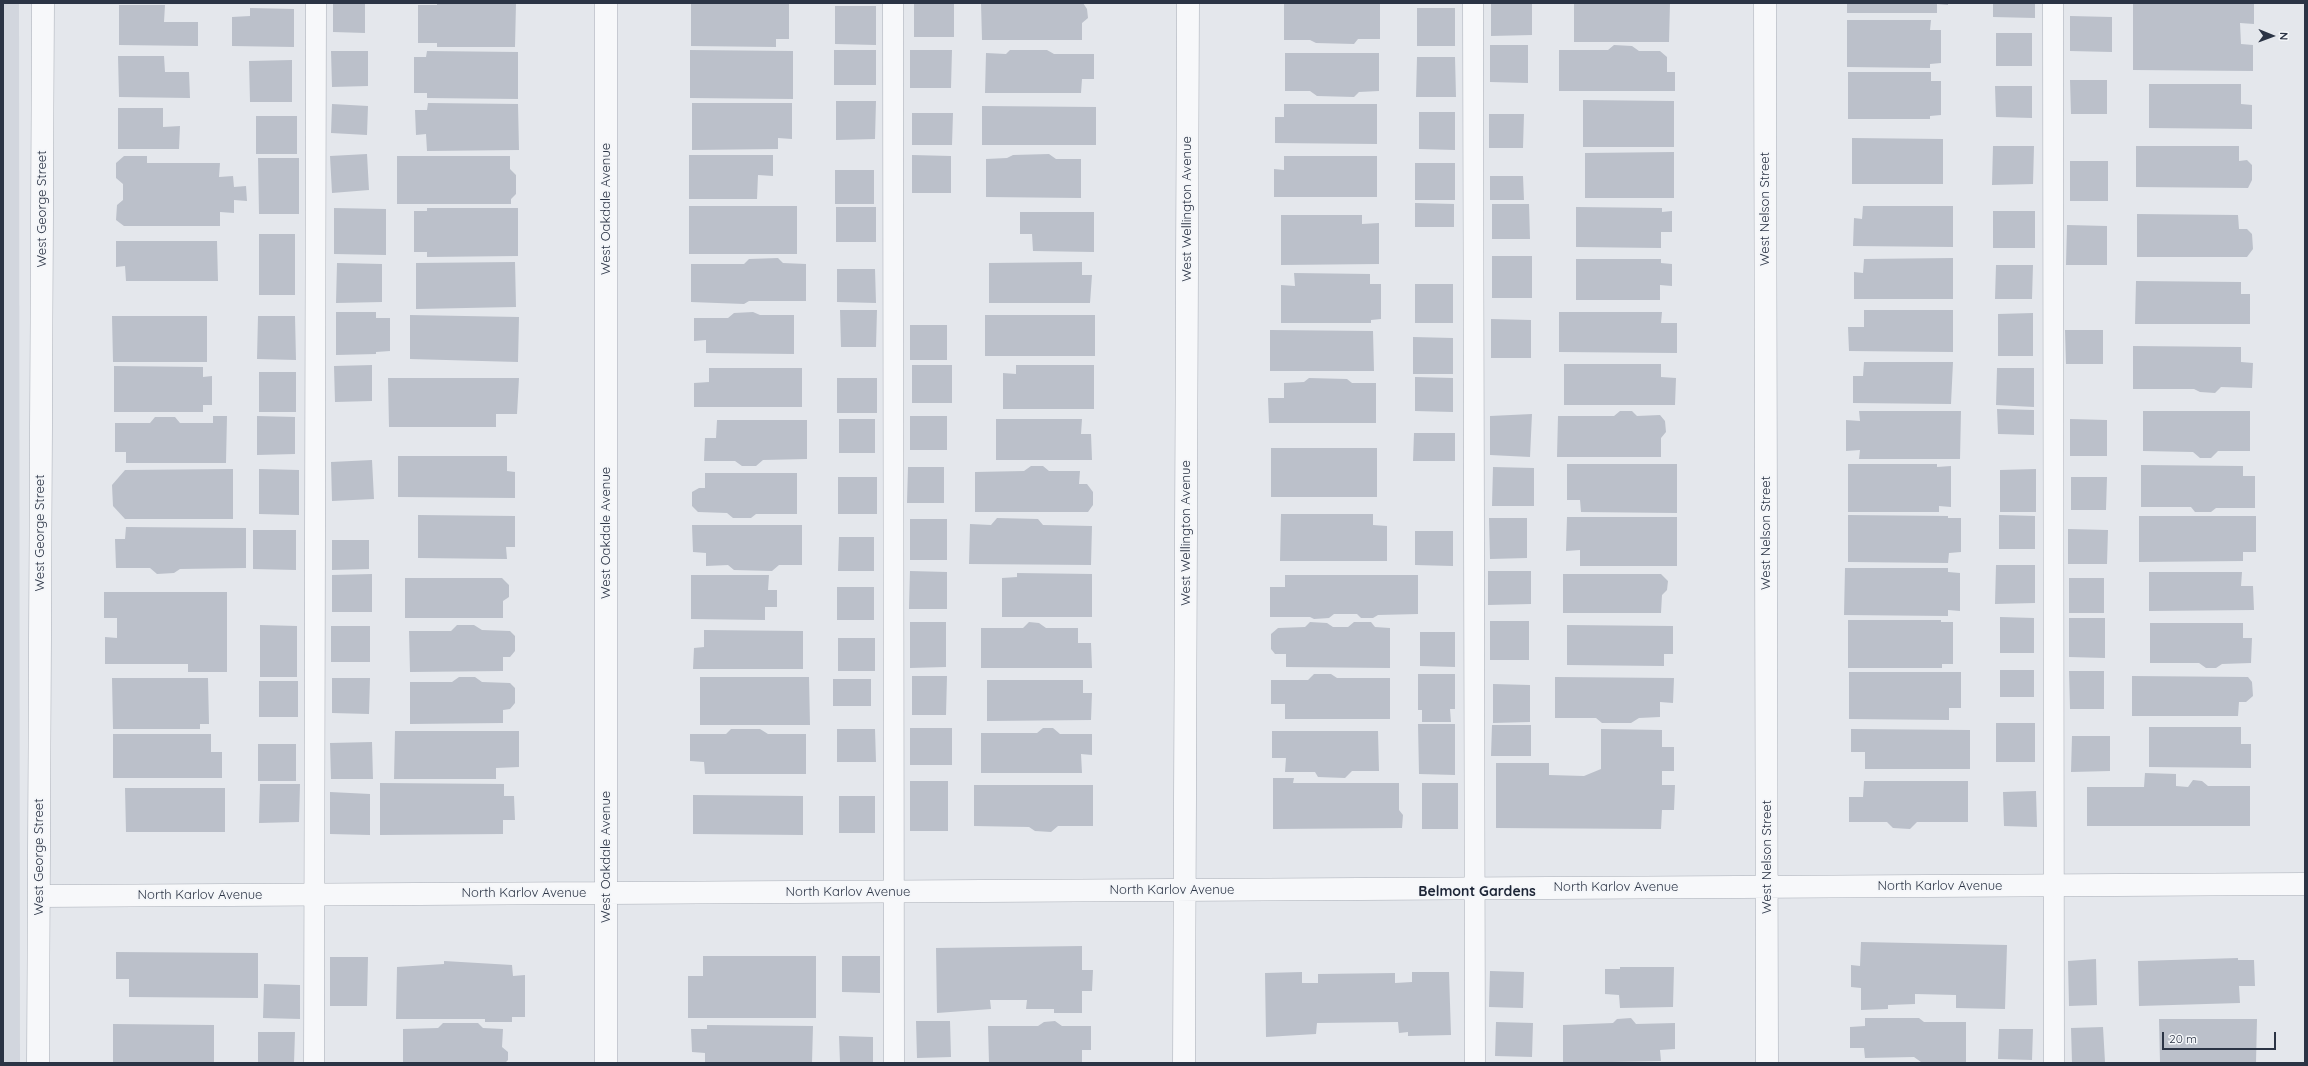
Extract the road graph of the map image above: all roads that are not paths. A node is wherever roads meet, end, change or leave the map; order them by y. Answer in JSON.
{"nodes":[{"id":1,"x":43,"y":3,"type":"edge"},
{"id":2,"x":316,"y":3,"type":"edge"},
{"id":3,"x":606,"y":3,"type":"edge"},
{"id":4,"x":893,"y":3,"type":"edge"},
{"id":5,"x":1188,"y":3,"type":"edge"},
{"id":6,"x":1473,"y":3,"type":"edge"},
{"id":7,"x":1765,"y":3,"type":"edge"},
{"id":8,"x":2053,"y":3,"type":"edge"},
{"id":9,"x":2305,"y":884,"type":"edge"},
{"id":10,"x":2054,"y":885,"type":"junction"},
{"id":11,"x":1767,"y":887,"type":"junction"},
{"id":12,"x":1475,"y":888,"type":"junction"},
{"id":13,"x":1184,"y":890,"type":"junction"},
{"id":14,"x":894,"y":891,"type":"junction"},
{"id":15,"x":605,"y":893,"type":"junction"},
{"id":16,"x":314,"y":895,"type":"junction"},
{"id":17,"x":39,"y":896,"type":"junction"},
{"id":18,"x":38,"y":1063,"type":"edge"},
{"id":19,"x":314,"y":1063,"type":"edge"},
{"id":20,"x":606,"y":1063,"type":"edge"},
{"id":21,"x":894,"y":1063,"type":"edge"},
{"id":22,"x":1184,"y":1063,"type":"edge"},
{"id":23,"x":1474,"y":1063,"type":"edge"},
{"id":24,"x":1767,"y":1063,"type":"edge"},
{"id":25,"x":2054,"y":1063,"type":"edge"}],
"edges":[{"from":1,"to":17,"type":"street","name":"West George Street"},
{"from":2,"to":16,"type":"lane"},
{"from":3,"to":15,"type":"street","name":"West Oakdale Avenue"},
{"from":4,"to":14,"type":"lane"},
{"from":5,"to":13,"type":"street","name":"West Wellington Avenue"},
{"from":6,"to":12,"type":"lane"},
{"from":7,"to":11,"type":"street","name":"West Nelson Street"},
{"from":8,"to":10,"type":"lane"},
{"from":9,"to":10,"type":"street","name":"North Karlov Avenue"},
{"from":10,"to":11,"type":"street","name":"North Karlov Avenue"},
{"from":10,"to":25,"type":"lane"},
{"from":11,"to":12,"type":"street","name":"North Karlov Avenue"},
{"from":11,"to":24,"type":"street","name":"West Nelson Street"},
{"from":12,"to":13,"type":"street","name":"North Karlov Avenue"},
{"from":12,"to":23,"type":"lane"},
{"from":13,"to":14,"type":"street","name":"North Karlov Avenue"},
{"from":13,"to":22,"type":"street","name":"West Wellington Avenue"},
{"from":14,"to":15,"type":"street","name":"North Karlov Avenue"},
{"from":14,"to":21,"type":"lane"},
{"from":15,"to":16,"type":"street","name":"North Karlov Avenue"},
{"from":15,"to":20,"type":"street","name":"West Oakdale Avenue"},
{"from":16,"to":17,"type":"street","name":"North Karlov Avenue"},
{"from":16,"to":19,"type":"lane"},
{"from":17,"to":18,"type":"street","name":"West George Street"}]}
